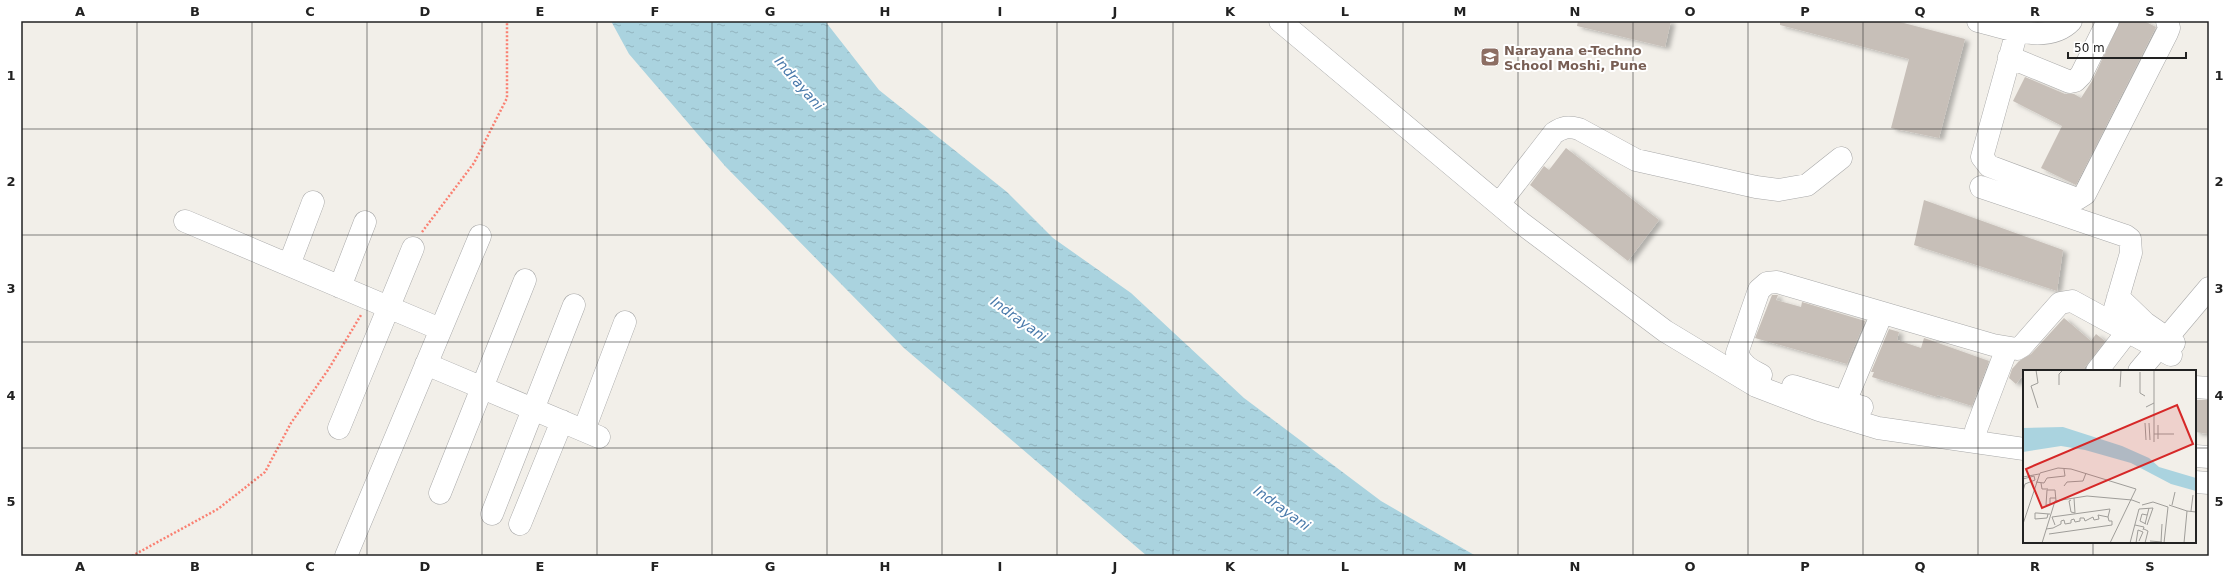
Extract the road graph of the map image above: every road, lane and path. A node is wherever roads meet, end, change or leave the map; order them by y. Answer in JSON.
{"nodes":[{"id":1,"x":1280,"y":21,"type":"edge"},
{"id":2,"x":1978,"y":21,"type":"edge"},
{"id":3,"x":2071,"y":21,"type":"edge"},
{"id":4,"x":2108,"y":21,"type":"edge"},
{"id":5,"x":2167,"y":21,"type":"edge"},
{"id":6,"x":2017,"y":26,"type":"edge"},
{"id":7,"x":2009,"y":57,"type":"junction"},
{"id":8,"x":1841,"y":158,"type":"dead end"},
{"id":9,"x":1981,"y":187,"type":"dead end"},
{"id":10,"x":313,"y":202,"type":"dead end"},
{"id":11,"x":1499,"y":204,"type":"junction"},
{"id":12,"x":185,"y":221,"type":"dead end"},
{"id":13,"x":365,"y":222,"type":"dead end"},
{"id":14,"x":480,"y":236,"type":"dead end"},
{"id":15,"x":413,"y":248,"type":"dead end"},
{"id":16,"x":289,"y":265,"type":"junction"},
{"id":17,"x":525,"y":280,"type":"dead end"},
{"id":18,"x":340,"y":287,"type":"junction"},
{"id":19,"x":2209,"y":288,"type":"edge"},
{"id":20,"x":2118,"y":297,"type":"junction"},
{"id":21,"x":574,"y":305,"type":"dead end"},
{"id":22,"x":389,"y":308,"type":"junction"},
{"id":23,"x":2209,"y":312,"type":"edge"},
{"id":24,"x":1882,"y":313,"type":"junction"},
{"id":25,"x":625,"y":322,"type":"dead end"},
{"id":26,"x":2119,"y":327,"type":"junction"},
{"id":27,"x":440,"y":330,"type":"junction"},
{"id":28,"x":2007,"y":348,"type":"junction"},
{"id":29,"x":2166,"y":352,"type":"edge"},
{"id":30,"x":426,"y":364,"type":"junction"},
{"id":31,"x":2098,"y":370,"type":"edge"},
{"id":32,"x":2140,"y":370,"type":"edge"},
{"id":33,"x":2196,"y":387,"type":"edge"},
{"id":34,"x":482,"y":388,"type":"junction"},
{"id":35,"x":2209,"y":388,"type":"edge"},
{"id":36,"x":1845,"y":402,"type":"junction"},
{"id":37,"x":533,"y":409,"type":"junction"},
{"id":38,"x":562,"y":421,"type":"junction"},
{"id":39,"x":338,"y":428,"type":"dead end"},
{"id":40,"x":1976,"y":430,"type":"junction"},
{"id":41,"x":2023,"y":439,"type":"edge"},
{"id":42,"x":2023,"y":449,"type":"edge"},
{"id":43,"x":2196,"y":456,"type":"edge"},
{"id":44,"x":2209,"y":457,"type":"edge"},
{"id":45,"x":2196,"y":482,"type":"edge"},
{"id":46,"x":2209,"y":483,"type":"edge"},
{"id":47,"x":440,"y":493,"type":"dead end"},
{"id":48,"x":492,"y":514,"type":"dead end"},
{"id":49,"x":520,"y":524,"type":"dead end"},
{"id":50,"x":346,"y":556,"type":"edge"}],
"edges":[{"from":1,"to":11,"type":"street"},
{"from":2,"to":6,"type":"street"},
{"from":3,"to":6,"type":"street"},
{"from":4,"to":7,"type":"street"},
{"from":5,"to":7,"type":"street"},
{"from":6,"to":7,"type":"street"},
{"from":8,"to":11,"type":"street"},
{"from":9,"to":20,"type":"street"},
{"from":10,"to":16,"type":"street"},
{"from":11,"to":42,"type":"street"},
{"from":12,"to":16,"type":"street"},
{"from":13,"to":18,"type":"street"},
{"from":14,"to":27,"type":"street"},
{"from":15,"to":22,"type":"street"},
{"from":16,"to":18,"type":"street"},
{"from":17,"to":34,"type":"street"},
{"from":18,"to":22,"type":"street"},
{"from":19,"to":29,"type":"street"},
{"from":20,"to":26,"type":"street"},
{"from":20,"to":29,"type":"street"},
{"from":21,"to":37,"type":"street"},
{"from":22,"to":27,"type":"street"},
{"from":22,"to":39,"type":"street"},
{"from":23,"to":29,"type":"street"},
{"from":24,"to":28,"type":"street"},
{"from":24,"to":36,"type":"street"},
{"from":24,"to":36,"type":"street"},
{"from":25,"to":38,"type":"street"},
{"from":26,"to":28,"type":"street"},
{"from":26,"to":29,"type":"street"},
{"from":26,"to":31,"type":"street"},
{"from":27,"to":30,"type":"street"},
{"from":28,"to":40,"type":"street"},
{"from":29,"to":32,"type":"street"},
{"from":30,"to":34,"type":"street"},
{"from":30,"to":50,"type":"street"},
{"from":33,"to":35,"type":"street"},
{"from":34,"to":37,"type":"street"},
{"from":34,"to":47,"type":"street"},
{"from":36,"to":40,"type":"street"},
{"from":37,"to":38,"type":"street"},
{"from":37,"to":48,"type":"street"},
{"from":38,"to":49,"type":"street"},
{"from":40,"to":41,"type":"street"},
{"from":43,"to":44,"type":"street"},
{"from":45,"to":46,"type":"street"}]}
